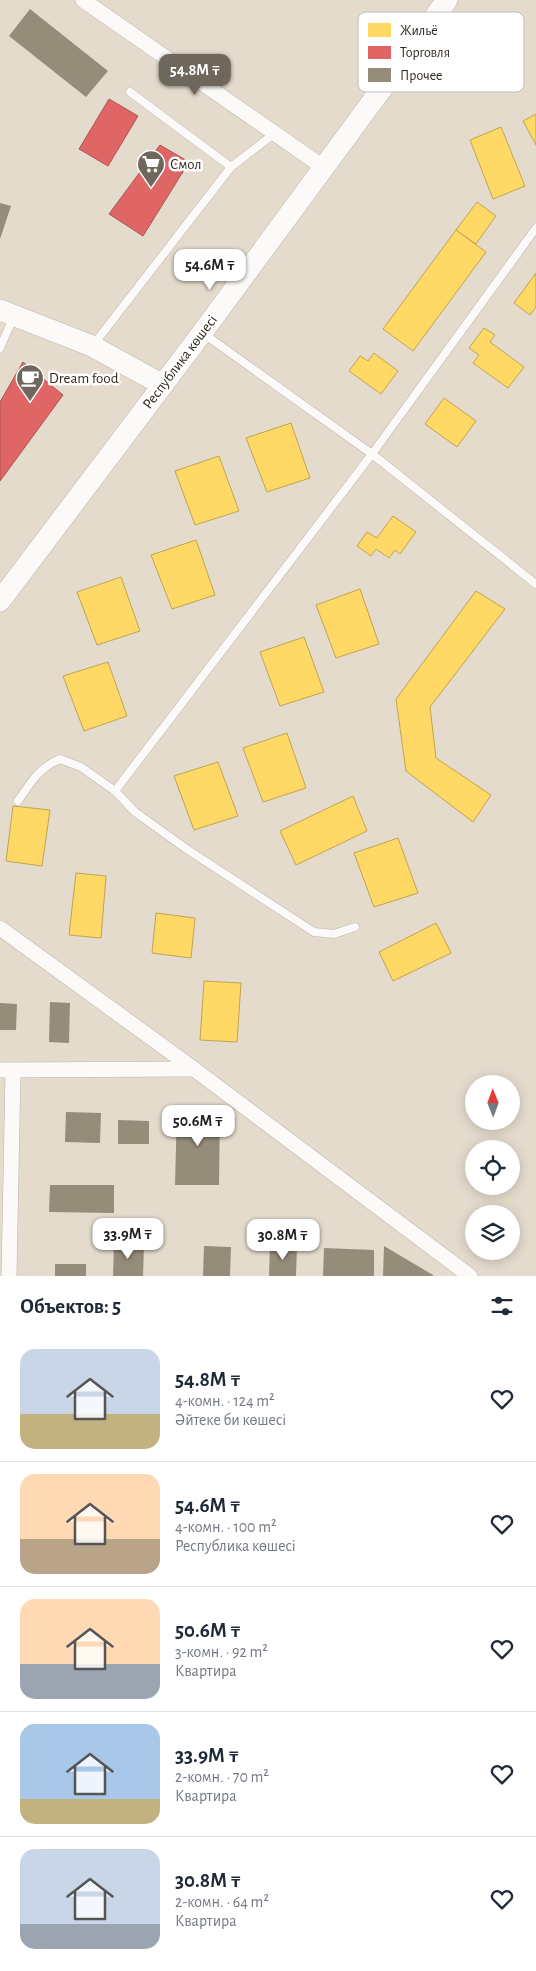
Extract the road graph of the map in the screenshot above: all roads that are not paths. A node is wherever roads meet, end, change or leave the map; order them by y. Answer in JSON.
{"nodes":[{"id":1,"x":84,"y":0,"type":"edge"},
{"id":2,"x":447,"y":0,"type":"edge"},
{"id":3,"x":438,"y":12,"type":"edge"},
{"id":4,"x":130,"y":92,"type":"dead end"},
{"id":5,"x":379,"y":92,"type":"edge"},
{"id":6,"x":275,"y":133,"type":"junction"},
{"id":7,"x":231,"y":167,"type":"junction"},
{"id":8,"x":323,"y":167,"type":"junction"},
{"id":9,"x":536,"y":228,"type":"edge"},
{"id":10,"x":7,"y":313,"type":"edge"},
{"id":11,"x":202,"y":333,"type":"junction"},
{"id":12,"x":92,"y":346,"type":"junction"},
{"id":13,"x":0,"y":348,"type":"edge"},
{"id":14,"x":163,"y":385,"type":"junction"},
{"id":15,"x":372,"y":454,"type":"junction"},
{"id":16,"x":536,"y":584,"type":"edge"},
{"id":17,"x":1,"y":598,"type":"edge"},
{"id":18,"x":114,"y":791,"type":"junction"},
{"id":19,"x":18,"y":801,"type":"dead end"},
{"id":20,"x":355,"y":927,"type":"dead end"},
{"id":21,"x":0,"y":928,"type":"edge"},
{"id":22,"x":194,"y":1068,"type":"junction"},
{"id":23,"x":6,"y":1070,"type":"edge"},
{"id":24,"x":9,"y":1276,"type":"edge"},
{"id":25,"x":470,"y":1276,"type":"edge"}],
"edges":[{"from":1,"to":6,"type":"street"},
{"from":2,"to":3,"type":"main road","name":"Республика көшесі"},
{"from":4,"to":7,"type":"lane"},
{"from":5,"to":8,"type":"main road","name":"Республика көшесі"},
{"from":6,"to":7,"type":"lane"},
{"from":6,"to":8,"type":"street"},
{"from":7,"to":12,"type":"lane"},
{"from":8,"to":11,"type":"main road","name":"Республика көшесі"},
{"from":9,"to":15,"type":"lane"},
{"from":10,"to":12,"type":"main road"},
{"from":10,"to":13,"type":"lane"},
{"from":11,"to":14,"type":"main road","name":"Республика көшесі"},
{"from":11,"to":15,"type":"lane"},
{"from":12,"to":14,"type":"main road"},
{"from":14,"to":17,"type":"main road","name":"Республика көшесі"},
{"from":15,"to":16,"type":"lane"},
{"from":15,"to":18,"type":"lane"},
{"from":18,"to":19,"type":"lane"},
{"from":18,"to":20,"type":"lane"},
{"from":21,"to":22,"type":"street"},
{"from":22,"to":23,"type":"street"},
{"from":22,"to":25,"type":"street"},
{"from":23,"to":24,"type":"street"}]}
